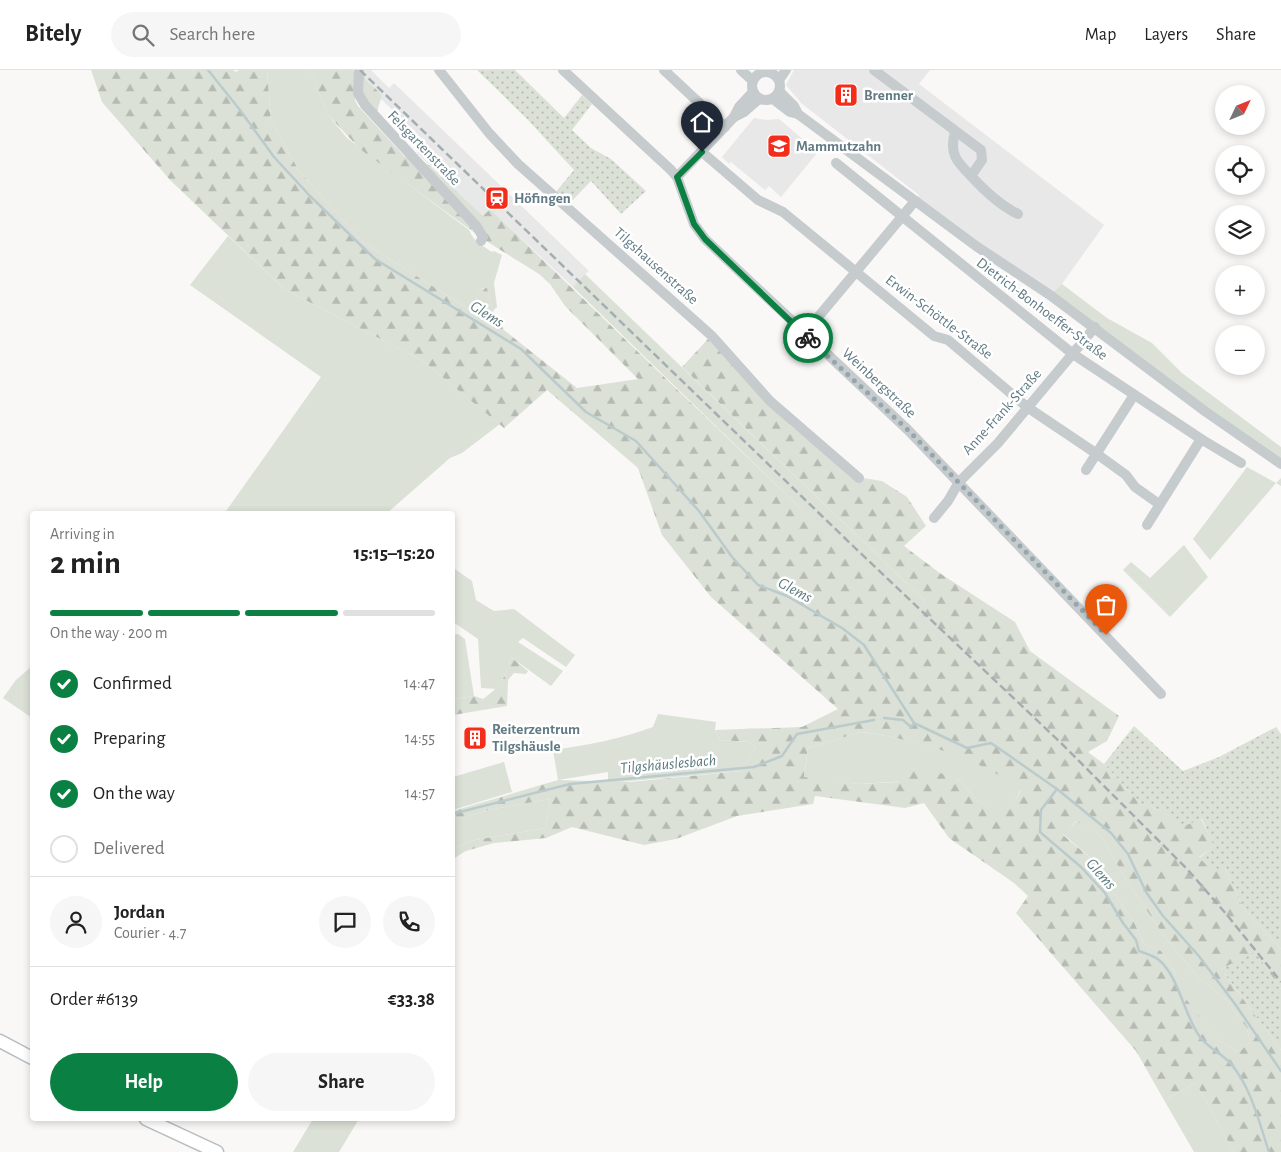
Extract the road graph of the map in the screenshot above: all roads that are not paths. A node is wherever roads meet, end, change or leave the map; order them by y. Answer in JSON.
{"nodes":[{"id":1,"x":359,"y":70,"type":"edge"},
{"id":2,"x":439,"y":70,"type":"edge"},
{"id":3,"x":563,"y":70,"type":"edge"},
{"id":4,"x":664,"y":70,"type":"edge"},
{"id":5,"x":741,"y":70,"type":"edge"},
{"id":6,"x":786,"y":70,"type":"edge"},
{"id":7,"x":874,"y":70,"type":"edge"},
{"id":8,"x":755,"y":83,"type":"edge"},
{"id":9,"x":776,"y":83,"type":"edge"},
{"id":10,"x":724,"y":127,"type":"junction"},
{"id":11,"x":955,"y":132,"type":"junction"},
{"id":12,"x":702,"y":152,"type":"junction"},
{"id":13,"x":836,"y":163,"type":"dead end"},
{"id":14,"x":971,"y":176,"type":"junction"},
{"id":15,"x":677,"y":177,"type":"junction"},
{"id":16,"x":915,"y":201,"type":"junction"},
{"id":17,"x":1018,"y":214,"type":"dead end"},
{"id":18,"x":902,"y":217,"type":"junction"},
{"id":19,"x":481,"y":240,"type":"dead end"},
{"id":20,"x":856,"y":272,"type":"junction"},
{"id":21,"x":1095,"y":327,"type":"junction"},
{"id":22,"x":804,"y":334,"type":"junction"},
{"id":23,"x":1073,"y":354,"type":"junction"},
{"id":24,"x":1134,"y":395,"type":"junction"},
{"id":25,"x":1028,"y":407,"type":"junction"},
{"id":26,"x":1202,"y":439,"type":"junction"},
{"id":27,"x":1097,"y":454,"type":"junction"},
{"id":28,"x":1241,"y":462,"type":"dead end"},
{"id":29,"x":1281,"y":464,"type":"edge"},
{"id":30,"x":1086,"y":470,"type":"dead end"},
{"id":31,"x":859,"y":478,"type":"dead end"},
{"id":32,"x":958,"y":482,"type":"junction"},
{"id":33,"x":1159,"y":504,"type":"junction"},
{"id":34,"x":934,"y":518,"type":"dead end"},
{"id":35,"x":1147,"y":525,"type":"dead end"},
{"id":36,"x":1161,"y":694,"type":"dead end"},
{"id":37,"x":0,"y":1041,"type":"edge"},
{"id":38,"x":30,"y":1057,"type":"edge"},
{"id":39,"x":150,"y":1121,"type":"edge"},
{"id":40,"x":217,"y":1152,"type":"edge"}],
"edges":[{"from":1,"to":19,"type":"street","name":"Felsgartenstraße"},
{"from":2,"to":31,"type":"street","name":"Tilgshausenstraße"},
{"from":3,"to":15,"type":"street","name":"Weinbergstraße"},
{"from":4,"to":10,"type":"street"},
{"from":5,"to":8,"type":"street"},
{"from":6,"to":9,"type":"street"},
{"from":7,"to":11,"type":"street"},
{"from":8,"to":9,"type":"street"},
{"from":8,"to":9,"type":"street"},
{"from":8,"to":10,"type":"street"},
{"from":9,"to":16,"type":"street"},
{"from":10,"to":12,"type":"street"},
{"from":11,"to":14,"type":"street"},
{"from":11,"to":14,"type":"street"},
{"from":12,"to":15,"type":"street"},
{"from":12,"to":20,"type":"street","name":"Erwin-Schöttle-Straße"},
{"from":13,"to":18,"type":"street","name":"Dietrich-Bonhoeffer-Straße"},
{"from":14,"to":17,"type":"street"},
{"from":15,"to":22,"type":"street","name":"Weinbergstraße"},
{"from":16,"to":18,"type":"street"},
{"from":16,"to":21,"type":"street"},
{"from":18,"to":20,"type":"street"},
{"from":18,"to":23,"type":"street","name":"Dietrich-Bonhoeffer-Straße"},
{"from":20,"to":22,"type":"street"},
{"from":20,"to":25,"type":"street","name":"Erwin-Schöttle-Straße"},
{"from":21,"to":23,"type":"street","name":"Anne-Frank-Straße"},
{"from":21,"to":29,"type":"street"},
{"from":22,"to":32,"type":"street","name":"Weinbergstraße"},
{"from":23,"to":24,"type":"street","name":"Dietrich-Bonhoeffer-Straße"},
{"from":23,"to":25,"type":"street","name":"Anne-Frank-Straße"},
{"from":24,"to":26,"type":"street","name":"Dietrich-Bonhoeffer-Straße"},
{"from":24,"to":27,"type":"street"},
{"from":25,"to":27,"type":"street","name":"Erwin-Schöttle-Straße"},
{"from":25,"to":32,"type":"street","name":"Anne-Frank-Straße"},
{"from":26,"to":28,"type":"street","name":"Dietrich-Bonhoeffer-Straße"},
{"from":26,"to":33,"type":"street"},
{"from":27,"to":30,"type":"street"},
{"from":27,"to":33,"type":"street","name":"Erwin-Schöttle-Straße"},
{"from":32,"to":34,"type":"street","name":"Anne-Frank-Straße"},
{"from":32,"to":36,"type":"street","name":"Weinbergstraße"},
{"from":33,"to":35,"type":"street"},
{"from":37,"to":38,"type":"main road"},
{"from":39,"to":40,"type":"main road"}]}
